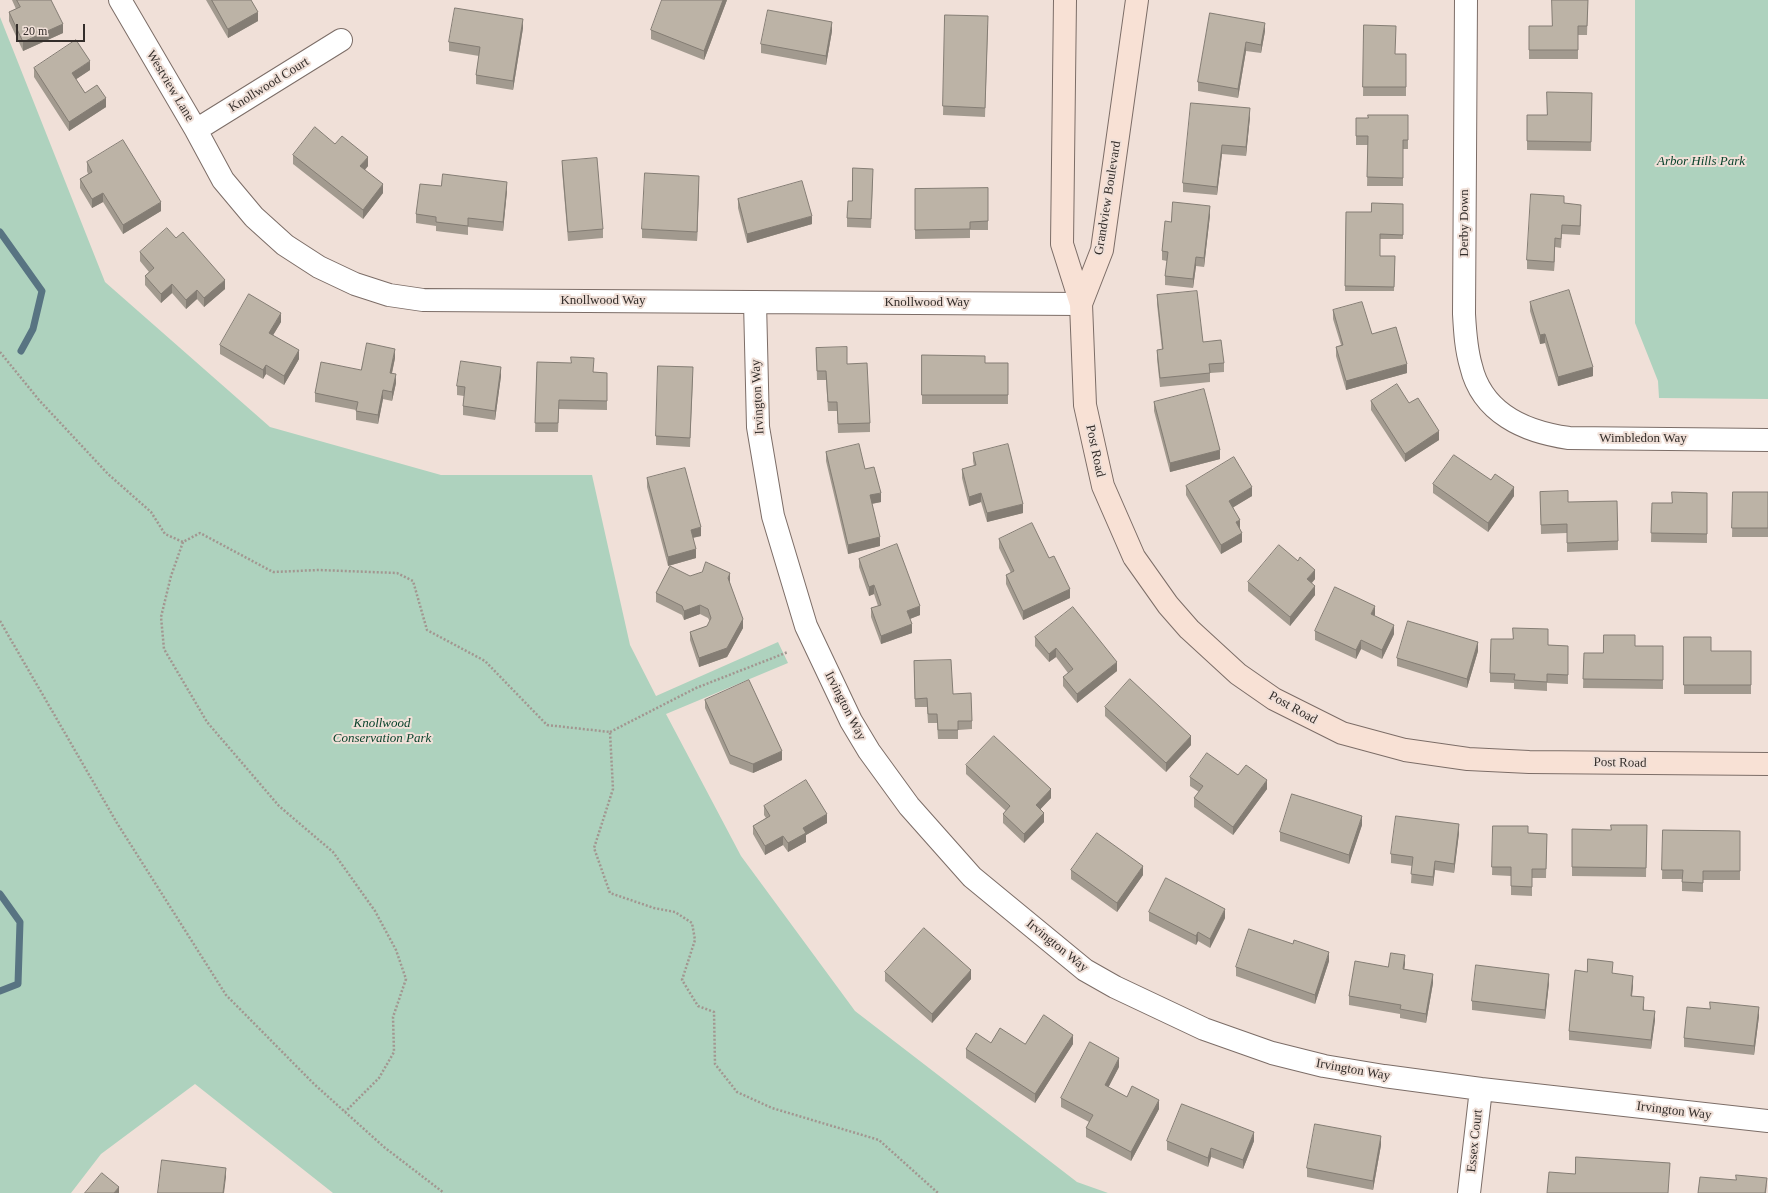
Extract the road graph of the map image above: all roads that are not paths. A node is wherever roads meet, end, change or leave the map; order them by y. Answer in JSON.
{"nodes":[{"id":1,"x":120,"y":0,"type":"edge"},
{"id":2,"x":1066,"y":0,"type":"edge"},
{"id":3,"x":1136,"y":0,"type":"edge"},
{"id":4,"x":1466,"y":0,"type":"edge"},
{"id":5,"x":341,"y":40,"type":"dead end"},
{"id":6,"x":196,"y":130,"type":"junction"},
{"id":7,"x":755,"y":302,"type":"junction"},
{"id":8,"x":1081,"y":304,"type":"junction"},
{"id":9,"x":1520,"y":425,"type":"joint"},
{"id":10,"x":1768,"y":440,"type":"edge"},
{"id":11,"x":1768,"y":764,"type":"edge"},
{"id":12,"x":1481,"y":1089,"type":"junction"},
{"id":13,"x":1768,"y":1121,"type":"edge"},
{"id":14,"x":1469,"y":1193,"type":"edge"}],
"edges":[{"from":1,"to":6,"type":"street","name":"Westview Lane"},
{"from":2,"to":8,"type":"street"},
{"from":3,"to":8,"type":"street","name":"Grandview Boulevard"},
{"from":4,"to":9,"type":"street","name":"Derby Down"},
{"from":5,"to":6,"type":"street","name":"Knollwood Court"},
{"from":6,"to":7,"type":"street","name":"Knollwood Way"},
{"from":7,"to":8,"type":"street","name":"Knollwood Way"},
{"from":7,"to":12,"type":"street","name":"Irvington Way"},
{"from":8,"to":11,"type":"street","name":"Post Road"},
{"from":9,"to":10,"type":"street","name":"Wimbledon Way"},
{"from":12,"to":13,"type":"street","name":"Irvington Way"},
{"from":12,"to":14,"type":"street","name":"Essex Court"}]}
